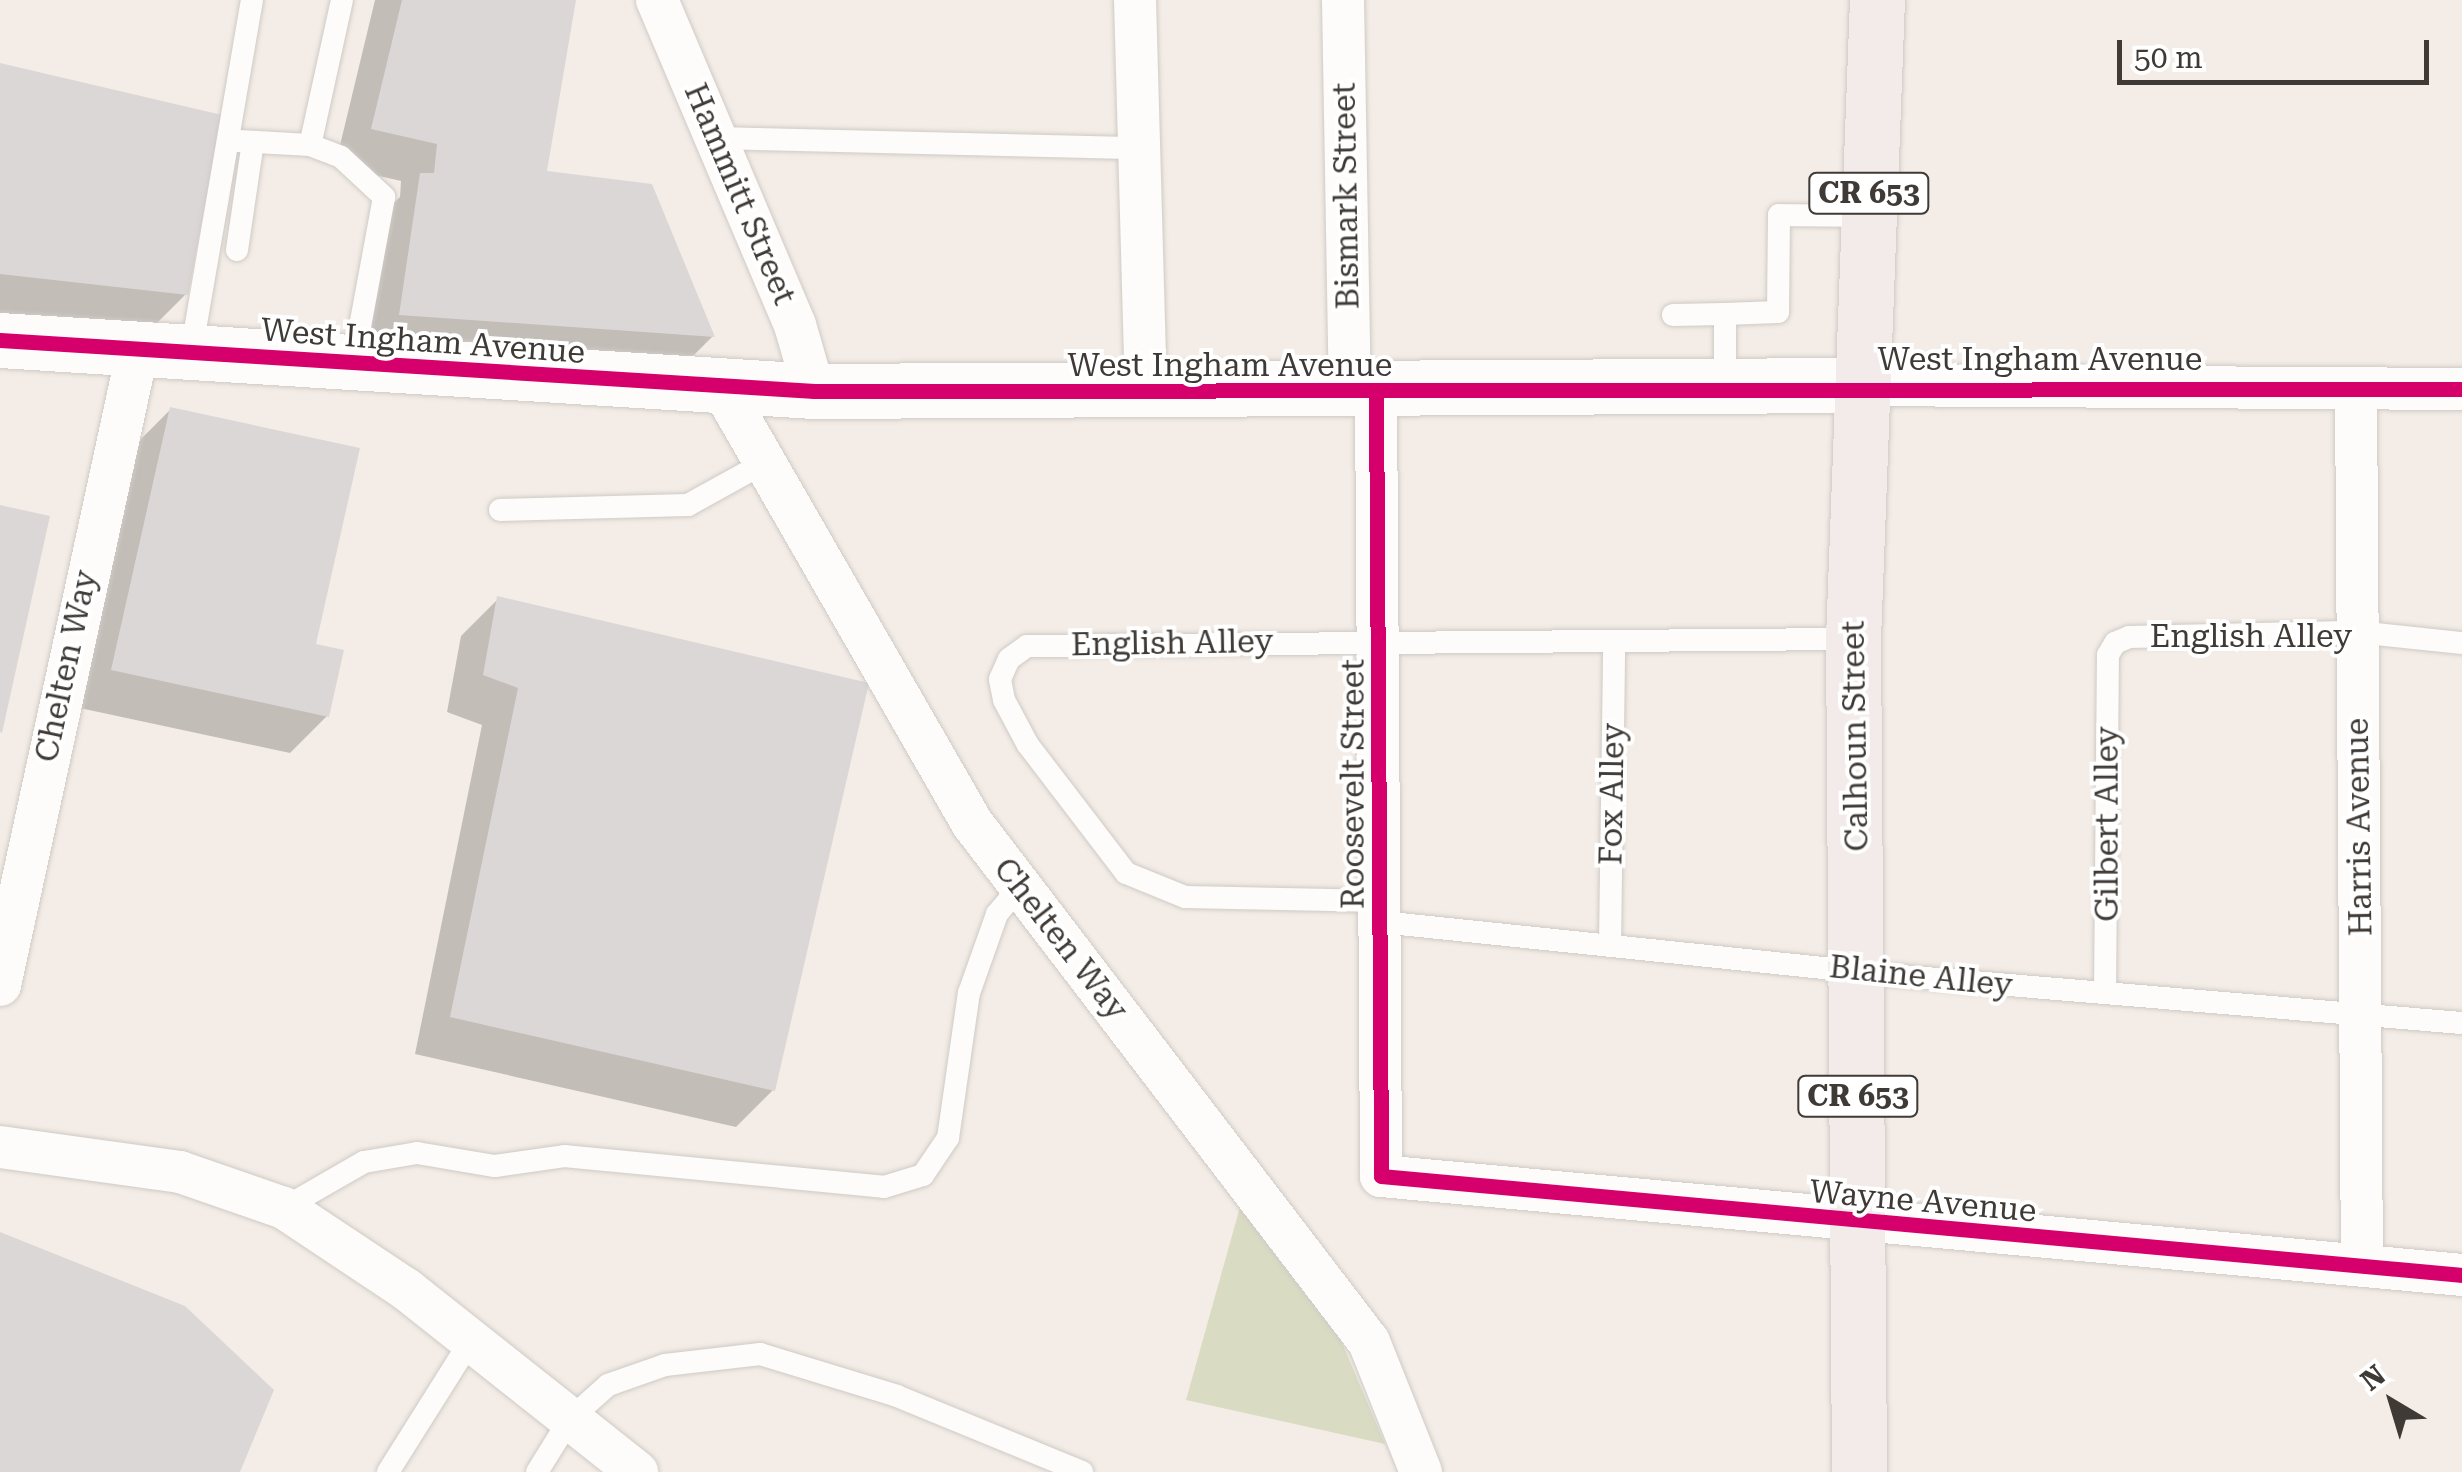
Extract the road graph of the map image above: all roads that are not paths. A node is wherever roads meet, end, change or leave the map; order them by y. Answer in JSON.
{"nodes":[{"id":1,"x":252,"y":0,"type":"edge"},
{"id":2,"x":342,"y":0,"type":"edge"},
{"id":3,"x":657,"y":0,"type":"edge"},
{"id":4,"x":1135,"y":0,"type":"edge"},
{"id":5,"x":1343,"y":0,"type":"edge"},
{"id":6,"x":1877,"y":0,"type":"edge"},
{"id":7,"x":716,"y":138,"type":"junction"},
{"id":8,"x":228,"y":141,"type":"junction"},
{"id":9,"x":252,"y":142,"type":"junction"},
{"id":10,"x":310,"y":145,"type":"junction"},
{"id":11,"x":1139,"y":148,"type":"junction"},
{"id":12,"x":1868,"y":216,"type":"junction"},
{"id":13,"x":237,"y":250,"type":"dead end"},
{"id":14,"x":1725,"y":314,"type":"junction"},
{"id":15,"x":1673,"y":315,"type":"dead end"},
{"id":16,"x":0,"y":340,"type":"edge"},
{"id":17,"x":138,"y":349,"type":"junction"},
{"id":18,"x":191,"y":352,"type":"junction"},
{"id":19,"x":353,"y":364,"type":"junction"},
{"id":20,"x":1859,"y":385,"type":"junction"},
{"id":21,"x":1725,"y":387,"type":"junction"},
{"id":22,"x":722,"y":388,"type":"junction"},
{"id":23,"x":2462,"y":389,"type":"edge"},
{"id":24,"x":2356,"y":390,"type":"junction"},
{"id":25,"x":814,"y":391,"type":"junction"},
{"id":26,"x":1363,"y":392,"type":"junction"},
{"id":27,"x":1146,"y":393,"type":"junction"},
{"id":28,"x":764,"y":463,"type":"junction"},
{"id":29,"x":500,"y":510,"type":"dead end"},
{"id":30,"x":2357,"y":632,"type":"junction"},
{"id":31,"x":1853,"y":639,"type":"junction"},
{"id":32,"x":1614,"y":642,"type":"junction"},
{"id":33,"x":2462,"y":643,"type":"edge"},
{"id":34,"x":1380,"y":644,"type":"junction"},
{"id":35,"x":2108,"y":655,"type":"joint"},
{"id":36,"x":1019,"y":888,"type":"junction"},
{"id":37,"x":1380,"y":912,"type":"junction"},
{"id":38,"x":1610,"y":946,"type":"junction"},
{"id":39,"x":1858,"y":968,"type":"junction"},
{"id":40,"x":0,"y":985,"type":"edge"},
{"id":41,"x":2104,"y":993,"type":"junction"},
{"id":42,"x":2361,"y":1012,"type":"junction"},
{"id":43,"x":2462,"y":1023,"type":"edge"},
{"id":44,"x":0,"y":1148,"type":"edge"},
{"id":45,"x":1381,"y":1176,"type":"joint"},
{"id":46,"x":284,"y":1208,"type":"junction"},
{"id":47,"x":1857,"y":1223,"type":"junction"},
{"id":48,"x":2362,"y":1265,"type":"junction"},
{"id":49,"x":2462,"y":1275,"type":"edge"},
{"id":50,"x":471,"y":1340,"type":"junction"},
{"id":51,"x":570,"y":1419,"type":"junction"},
{"id":52,"x":388,"y":1472,"type":"edge"},
{"id":53,"x":537,"y":1472,"type":"edge"},
{"id":54,"x":637,"y":1472,"type":"edge"},
{"id":55,"x":1082,"y":1472,"type":"edge"},
{"id":56,"x":1421,"y":1472,"type":"edge"},
{"id":57,"x":1859,"y":1472,"type":"edge"}],
"edges":[{"from":1,"to":8,"type":"lane"},
{"from":2,"to":10,"type":"lane"},
{"from":3,"to":7,"type":"street","name":"Hammitt Street"},
{"from":4,"to":11,"type":"street"},
{"from":5,"to":26,"type":"street","name":"Bismark Street"},
{"from":6,"to":12,"type":"main road","name":"Calhoun Street","number":"CR 653"},
{"from":7,"to":11,"type":"lane"},
{"from":7,"to":25,"type":"street","name":"Hammitt Street"},
{"from":8,"to":9,"type":"lane"},
{"from":8,"to":18,"type":"lane"},
{"from":9,"to":10,"type":"lane"},
{"from":9,"to":13,"type":"lane"},
{"from":10,"to":19,"type":"lane"},
{"from":11,"to":27,"type":"street"},
{"from":12,"to":14,"type":"lane"},
{"from":12,"to":20,"type":"main road","name":"Calhoun Street","number":"CR 653"},
{"from":14,"to":15,"type":"lane"},
{"from":14,"to":21,"type":"lane"},
{"from":16,"to":17,"type":"street","name":"West Ingham Avenue"},
{"from":17,"to":18,"type":"street","name":"West Ingham Avenue"},
{"from":17,"to":40,"type":"street","name":"Chelten Way"},
{"from":18,"to":19,"type":"street","name":"West Ingham Avenue"},
{"from":19,"to":22,"type":"street","name":"West Ingham Avenue"},
{"from":20,"to":21,"type":"street","name":"West Ingham Avenue"},
{"from":20,"to":24,"type":"street","name":"West Ingham Avenue"},
{"from":20,"to":31,"type":"main road","name":"Calhoun Street","number":"CR 653"},
{"from":21,"to":26,"type":"street","name":"West Ingham Avenue"},
{"from":22,"to":25,"type":"street","name":"West Ingham Avenue"},
{"from":22,"to":28,"type":"street","name":"Chelten Way"},
{"from":23,"to":24,"type":"street","name":"West Ingham Avenue"},
{"from":24,"to":30,"type":"street","name":"Harris Avenue"},
{"from":25,"to":27,"type":"street","name":"West Ingham Avenue"},
{"from":26,"to":27,"type":"street","name":"West Ingham Avenue"},
{"from":26,"to":34,"type":"street","name":"Roosevelt Street"},
{"from":28,"to":29,"type":"lane"},
{"from":28,"to":36,"type":"street","name":"Chelten Way"},
{"from":30,"to":33,"type":"lane","name":"English Alley"},
{"from":30,"to":35,"type":"lane","name":"English Alley"},
{"from":30,"to":42,"type":"street","name":"Harris Avenue"},
{"from":31,"to":32,"type":"lane","name":"English Alley"},
{"from":31,"to":39,"type":"main road","name":"Calhoun Street","number":"CR 653"},
{"from":32,"to":34,"type":"lane","name":"English Alley"},
{"from":32,"to":38,"type":"lane","name":"Fox Alley"},
{"from":34,"to":37,"type":"street","name":"Roosevelt Street"},
{"from":34,"to":37,"type":"lane","name":"English Alley"},
{"from":35,"to":41,"type":"lane","name":"Gilbert Alley"},
{"from":36,"to":46,"type":"lane"},
{"from":36,"to":56,"type":"street","name":"Chelten Way"},
{"from":37,"to":38,"type":"lane","name":"Blaine Alley"},
{"from":37,"to":45,"type":"street","name":"Roosevelt Street"},
{"from":38,"to":39,"type":"lane","name":"Blaine Alley"},
{"from":39,"to":41,"type":"lane","name":"Blaine Alley"},
{"from":39,"to":47,"type":"main road","name":"Calhoun Street","number":"CR 653"},
{"from":41,"to":42,"type":"lane","name":"Blaine Alley"},
{"from":42,"to":43,"type":"lane","name":"Blaine Alley"},
{"from":42,"to":48,"type":"street","name":"Harris Avenue"},
{"from":44,"to":46,"type":"street"},
{"from":45,"to":47,"type":"street","name":"Wayne Avenue"},
{"from":46,"to":50,"type":"street"},
{"from":47,"to":48,"type":"street","name":"Wayne Avenue"},
{"from":47,"to":57,"type":"main road","name":"Calhoun Street","number":"CR 653"},
{"from":48,"to":49,"type":"street","name":"Wayne Avenue"},
{"from":50,"to":51,"type":"street"},
{"from":50,"to":52,"type":"lane"},
{"from":51,"to":53,"type":"lane"},
{"from":51,"to":54,"type":"street"},
{"from":51,"to":55,"type":"lane"}]}
